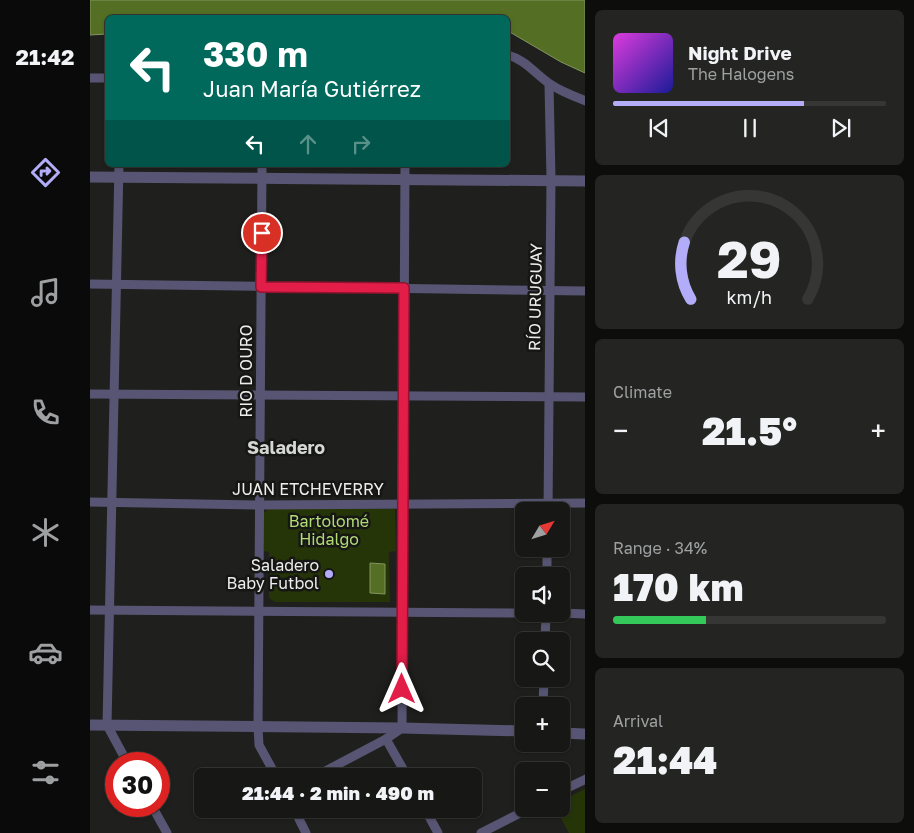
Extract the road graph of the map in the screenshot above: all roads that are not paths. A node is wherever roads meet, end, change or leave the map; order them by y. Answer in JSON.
{"nodes":[{"id":1,"x":510,"y":56,"type":"edge"},
{"id":2,"x":90,"y":78,"type":"edge"},
{"id":3,"x":105,"y":78,"type":"edge"},
{"id":4,"x":549,"y":84,"type":"junction"},
{"id":5,"x":585,"y":101,"type":"edge"},
{"id":6,"x":119,"y":167,"type":"edge"},
{"id":7,"x":262,"y":167,"type":"edge"},
{"id":8,"x":405,"y":167,"type":"edge"},
{"id":9,"x":90,"y":177,"type":"edge"},
{"id":10,"x":119,"y":177,"type":"junction"},
{"id":11,"x":262,"y":178,"type":"junction"},
{"id":12,"x":405,"y":179,"type":"junction"},
{"id":13,"x":551,"y":179,"type":"junction"},
{"id":14,"x":585,"y":181,"type":"edge"},
{"id":15,"x":90,"y":284,"type":"edge"},
{"id":16,"x":116,"y":284,"type":"junction"},
{"id":17,"x":261,"y":287,"type":"junction"},
{"id":18,"x":404,"y":288,"type":"junction"},
{"id":19,"x":550,"y":290,"type":"junction"},
{"id":20,"x":585,"y":291,"type":"edge"},
{"id":21,"x":90,"y":394,"type":"edge"},
{"id":22,"x":114,"y":394,"type":"junction"},
{"id":23,"x":260,"y":395,"type":"junction"},
{"id":24,"x":404,"y":395,"type":"junction"},
{"id":25,"x":548,"y":396,"type":"junction"},
{"id":26,"x":585,"y":397,"type":"edge"},
{"id":27,"x":90,"y":502,"type":"edge"},
{"id":28,"x":548,"y":502,"type":"edge"},
{"id":29,"x":111,"y":503,"type":"junction"},
{"id":30,"x":585,"y":503,"type":"edge"},
{"id":31,"x":403,"y":504,"type":"junction"},
{"id":32,"x":260,"y":505,"type":"junction"},
{"id":33,"x":570,"y":505,"type":"edge"},
{"id":34,"x":515,"y":506,"type":"edge"},
{"id":35,"x":90,"y":610,"type":"edge"},
{"id":36,"x":108,"y":610,"type":"junction"},
{"id":37,"x":259,"y":612,"type":"junction"},
{"id":38,"x":402,"y":612,"type":"junction"},
{"id":39,"x":515,"y":613,"type":"edge"},
{"id":40,"x":570,"y":613,"type":"edge"},
{"id":41,"x":585,"y":614,"type":"edge"},
{"id":42,"x":90,"y":725,"type":"edge"},
{"id":43,"x":107,"y":725,"type":"junction"},
{"id":44,"x":258,"y":727,"type":"junction"},
{"id":45,"x":402,"y":728,"type":"junction"},
{"id":46,"x":515,"y":731,"type":"edge"},
{"id":47,"x":570,"y":732,"type":"edge"},
{"id":48,"x":585,"y":732,"type":"edge"},
{"id":49,"x":386,"y":739,"type":"junction"},
{"id":50,"x":122,"y":752,"type":"edge"},
{"id":51,"x":272,"y":768,"type":"edge"},
{"id":52,"x":331,"y":768,"type":"edge"},
{"id":53,"x":402,"y":768,"type":"edge"},
{"id":54,"x":585,"y":779,"type":"edge"},
{"id":55,"x":570,"y":786,"type":"edge"},
{"id":56,"x":515,"y":816,"type":"edge"},
{"id":57,"x":158,"y":817,"type":"edge"},
{"id":58,"x":298,"y":818,"type":"edge"},
{"id":59,"x":430,"y":818,"type":"edge"},
{"id":60,"x":166,"y":833,"type":"edge"},
{"id":61,"x":306,"y":833,"type":"edge"},
{"id":62,"x":438,"y":833,"type":"edge"},
{"id":63,"x":481,"y":833,"type":"edge"}],
"edges":[{"from":1,"to":4,"type":"street"},
{"from":2,"to":3,"type":"street"},
{"from":4,"to":5,"type":"street"},
{"from":4,"to":13,"type":"street","name":"RÍO URUGUAY"},
{"from":6,"to":10,"type":"street"},
{"from":7,"to":11,"type":"street","name":"RIO D OURO"},
{"from":8,"to":12,"type":"street"},
{"from":9,"to":10,"type":"street"},
{"from":10,"to":11,"type":"street"},
{"from":10,"to":16,"type":"street"},
{"from":11,"to":12,"type":"street"},
{"from":11,"to":17,"type":"street","name":"RIO D OURO"},
{"from":12,"to":13,"type":"street"},
{"from":12,"to":18,"type":"street"},
{"from":13,"to":14,"type":"street"},
{"from":13,"to":19,"type":"street","name":"RÍO URUGUAY"},
{"from":15,"to":16,"type":"street"},
{"from":16,"to":17,"type":"street"},
{"from":16,"to":22,"type":"street"},
{"from":17,"to":18,"type":"street"},
{"from":17,"to":23,"type":"street","name":"RIO D OURO"},
{"from":18,"to":19,"type":"street"},
{"from":18,"to":24,"type":"street"},
{"from":19,"to":20,"type":"street"},
{"from":19,"to":25,"type":"street","name":"RÍO URUGUAY"},
{"from":21,"to":22,"type":"street"},
{"from":22,"to":23,"type":"street"},
{"from":22,"to":29,"type":"street"},
{"from":23,"to":24,"type":"street"},
{"from":23,"to":32,"type":"street","name":"RIO D OURO"},
{"from":24,"to":25,"type":"street"},
{"from":24,"to":31,"type":"street"},
{"from":25,"to":26,"type":"street"},
{"from":25,"to":28,"type":"street","name":"RÍO URUGUAY"},
{"from":27,"to":29,"type":"street","name":"JUAN ETCHEVERRY"},
{"from":29,"to":32,"type":"street","name":"JUAN ETCHEVERRY"},
{"from":29,"to":36,"type":"street"},
{"from":30,"to":33,"type":"street","name":"JUAN ETCHEVERRY"},
{"from":31,"to":32,"type":"street","name":"JUAN ETCHEVERRY"},
{"from":31,"to":34,"type":"street","name":"JUAN ETCHEVERRY"},
{"from":31,"to":38,"type":"street"},
{"from":32,"to":37,"type":"street","name":"RIO D OURO"},
{"from":35,"to":36,"type":"street"},
{"from":36,"to":37,"type":"street"},
{"from":36,"to":43,"type":"street"},
{"from":37,"to":38,"type":"street"},
{"from":37,"to":44,"type":"street","name":"RIO D OURO"},
{"from":38,"to":39,"type":"street"},
{"from":38,"to":45,"type":"street"},
{"from":40,"to":41,"type":"street"},
{"from":42,"to":43,"type":"street"},
{"from":43,"to":44,"type":"street"},
{"from":43,"to":50,"type":"street"},
{"from":44,"to":45,"type":"street"},
{"from":44,"to":51,"type":"street","name":"RIO D OURO"},
{"from":45,"to":46,"type":"street"},
{"from":45,"to":49,"type":"street"},
{"from":47,"to":48,"type":"street"},
{"from":49,"to":52,"type":"street"},
{"from":49,"to":53,"type":"street"},
{"from":54,"to":55,"type":"street"},
{"from":56,"to":63,"type":"street"},
{"from":57,"to":60,"type":"street"},
{"from":58,"to":61,"type":"street"},
{"from":59,"to":62,"type":"street"}]}
